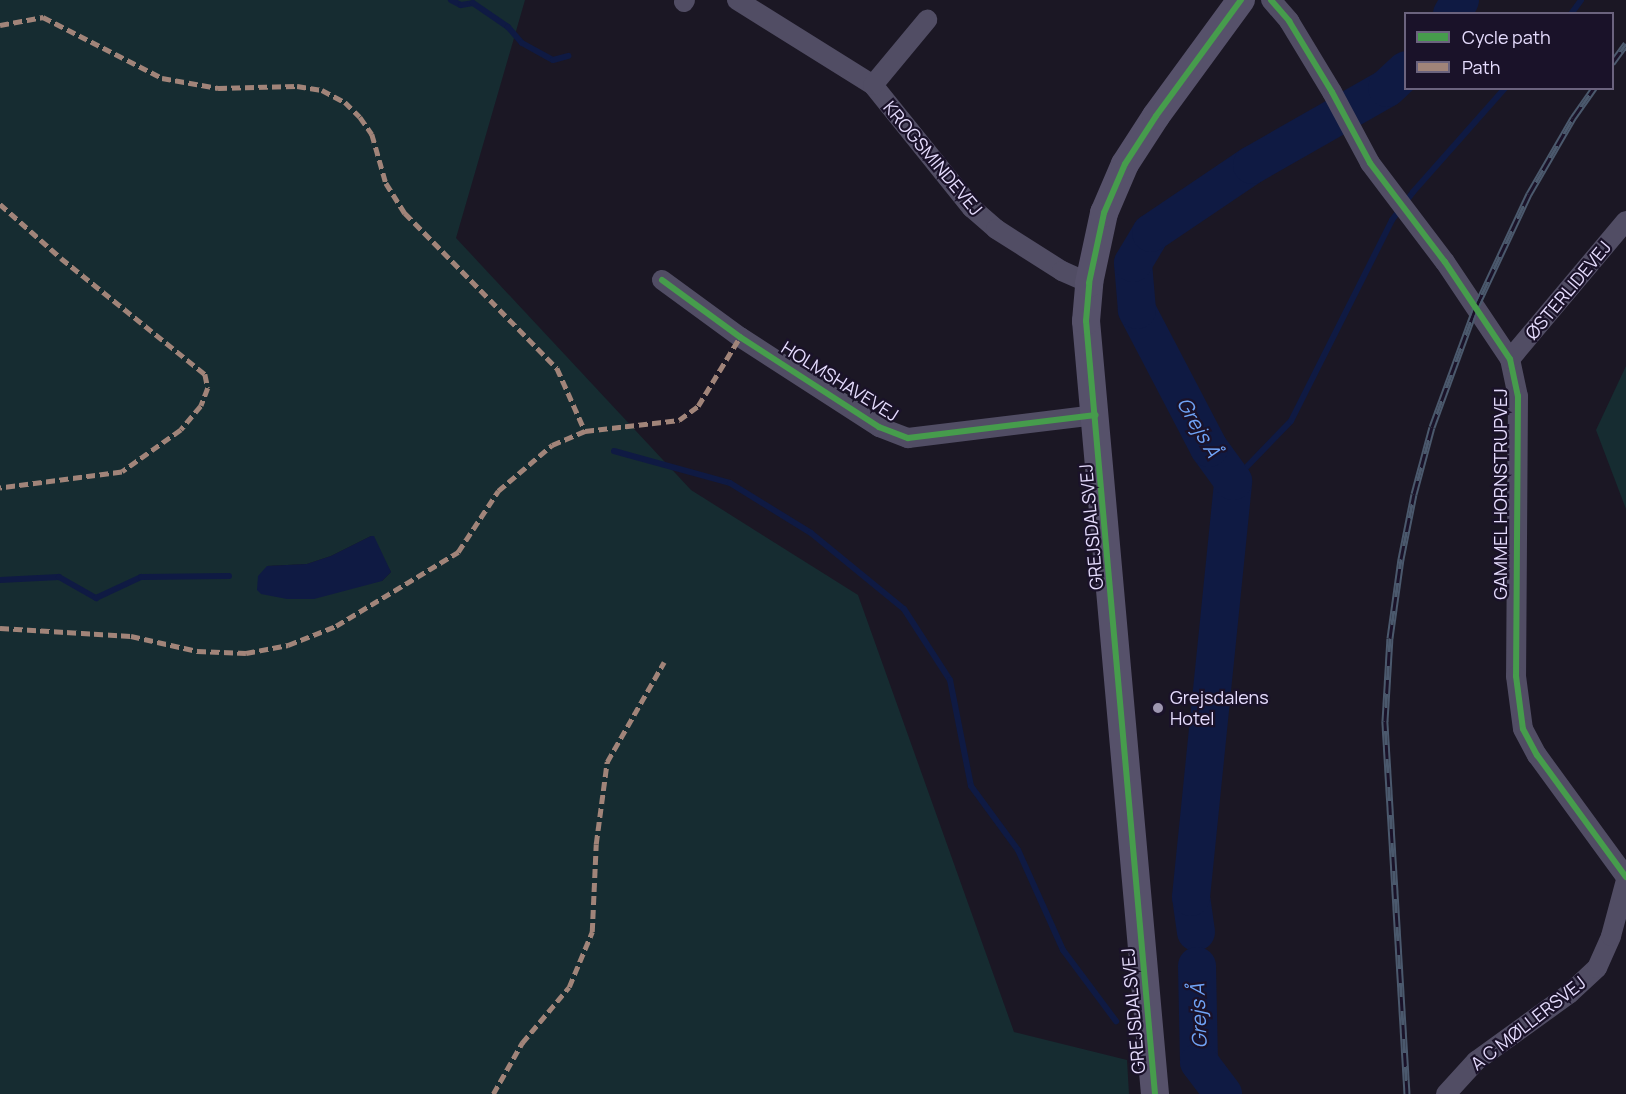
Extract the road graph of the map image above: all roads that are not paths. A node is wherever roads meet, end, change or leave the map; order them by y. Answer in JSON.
{"nodes":[{"id":1,"x":737,"y":0,"type":"edge"},
{"id":2,"x":1241,"y":0,"type":"edge"},
{"id":3,"x":1271,"y":0,"type":"edge"},
{"id":4,"x":927,"y":20,"type":"dead end"},
{"id":5,"x":873,"y":85,"type":"junction"},
{"id":6,"x":1626,"y":221,"type":"edge"},
{"id":7,"x":662,"y":280,"type":"dead end"},
{"id":8,"x":1089,"y":283,"type":"junction"},
{"id":9,"x":1510,"y":359,"type":"junction"},
{"id":10,"x":1096,"y":415,"type":"junction"},
{"id":11,"x":1626,"y":878,"type":"edge"},
{"id":12,"x":1155,"y":1094,"type":"edge"},
{"id":13,"x":1446,"y":1094,"type":"edge"}],
"edges":[{"from":1,"to":5,"type":"street","name":"KROGSMINDEVEJ"},
{"from":2,"to":8,"type":"street","name":"GREJSDALSVEJ"},
{"from":3,"to":9,"type":"street","name":"GAMMEL HORNSTRUPVEJ"},
{"from":4,"to":5,"type":"street","name":"KROGSMINDEVEJ"},
{"from":5,"to":8,"type":"street","name":"KROGSMINDEVEJ"},
{"from":6,"to":9,"type":"street","name":"ØSTERLIDEVEJ"},
{"from":7,"to":10,"type":"street","name":"HOLMSHAVEVEJ"},
{"from":8,"to":10,"type":"street","name":"GREJSDALSVEJ"},
{"from":9,"to":11,"type":"street","name":"GAMMEL HORNSTRUPVEJ"},
{"from":10,"to":12,"type":"street","name":"GREJSDALSVEJ"},
{"from":11,"to":13,"type":"street","name":"A C MØLLERSVEJ"}]}
